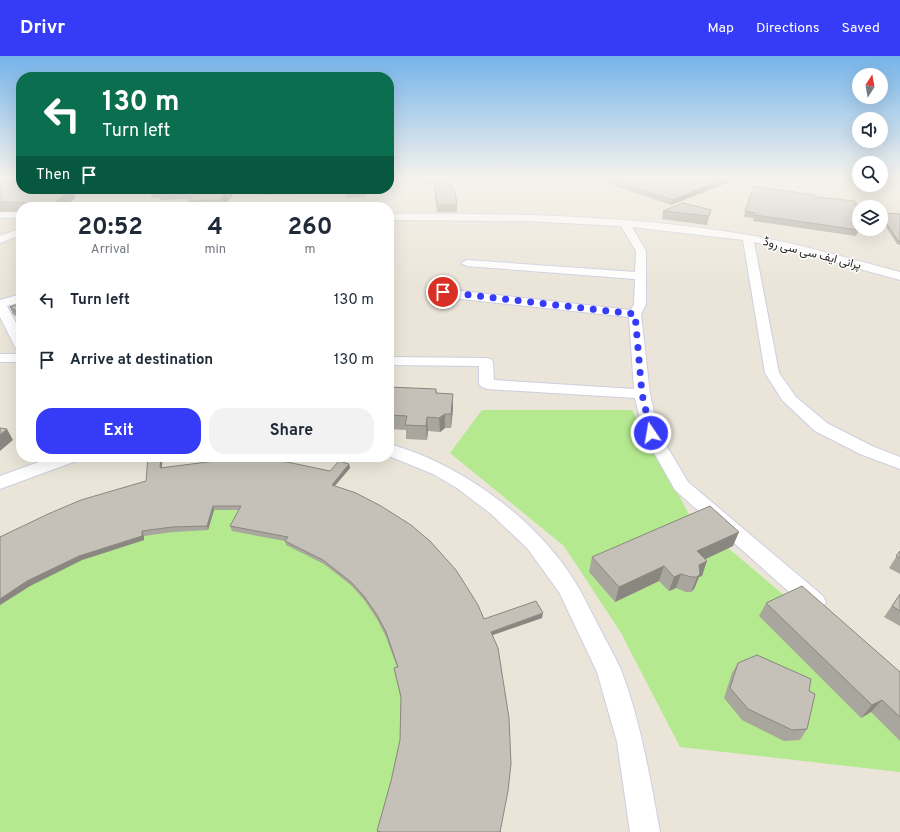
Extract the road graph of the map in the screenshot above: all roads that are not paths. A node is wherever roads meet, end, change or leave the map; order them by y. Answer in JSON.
{"nodes":[{"id":1,"x":0,"y":215,"type":"edge"},
{"id":2,"x":16,"y":215,"type":"edge"},
{"id":3,"x":394,"y":217,"type":"edge"},
{"id":4,"x":626,"y":225,"type":"junction"},
{"id":5,"x":16,"y":233,"type":"edge"},
{"id":6,"x":748,"y":238,"type":"junction"},
{"id":7,"x":0,"y":240,"type":"edge"},
{"id":8,"x":467,"y":263,"type":"dead end"},
{"id":9,"x":641,"y":276,"type":"junction"},
{"id":10,"x":900,"y":276,"type":"edge"},
{"id":11,"x":443,"y":292,"type":"dead end"},
{"id":12,"x":16,"y":299,"type":"edge"},
{"id":13,"x":0,"y":304,"type":"edge"},
{"id":14,"x":635,"y":314,"type":"junction"},
{"id":15,"x":16,"y":335,"type":"edge"},
{"id":16,"x":0,"y":358,"type":"edge"},
{"id":17,"x":16,"y":358,"type":"edge"},
{"id":18,"x":394,"y":361,"type":"edge"},
{"id":19,"x":642,"y":394,"type":"junction"},
{"id":20,"x":394,"y":452,"type":"edge"},
{"id":21,"x":57,"y":462,"type":"edge"},
{"id":22,"x":900,"y":463,"type":"edge"},
{"id":23,"x":0,"y":483,"type":"edge"},
{"id":24,"x":829,"y":614,"type":"edge"},
{"id":25,"x":645,"y":832,"type":"edge"}],
"edges":[{"from":1,"to":2,"type":"street"},
{"from":3,"to":4,"type":"street","name":"پرانی ایف سی سی روڈ"},
{"from":4,"to":6,"type":"street","name":"پرانی ایف سی سی روڈ"},
{"from":4,"to":9,"type":"street"},
{"from":5,"to":7,"type":"street"},
{"from":6,"to":10,"type":"street","name":"پرانی ایف سی سی روڈ"},
{"from":6,"to":22,"type":"street"},
{"from":8,"to":9,"type":"street"},
{"from":9,"to":14,"type":"street"},
{"from":11,"to":14,"type":"street"},
{"from":12,"to":13,"type":"street"},
{"from":13,"to":15,"type":"street"},
{"from":14,"to":19,"type":"street"},
{"from":16,"to":17,"type":"street"},
{"from":18,"to":19,"type":"street"},
{"from":19,"to":24,"type":"street"},
{"from":20,"to":25,"type":"street"},
{"from":21,"to":23,"type":"street"}]}
